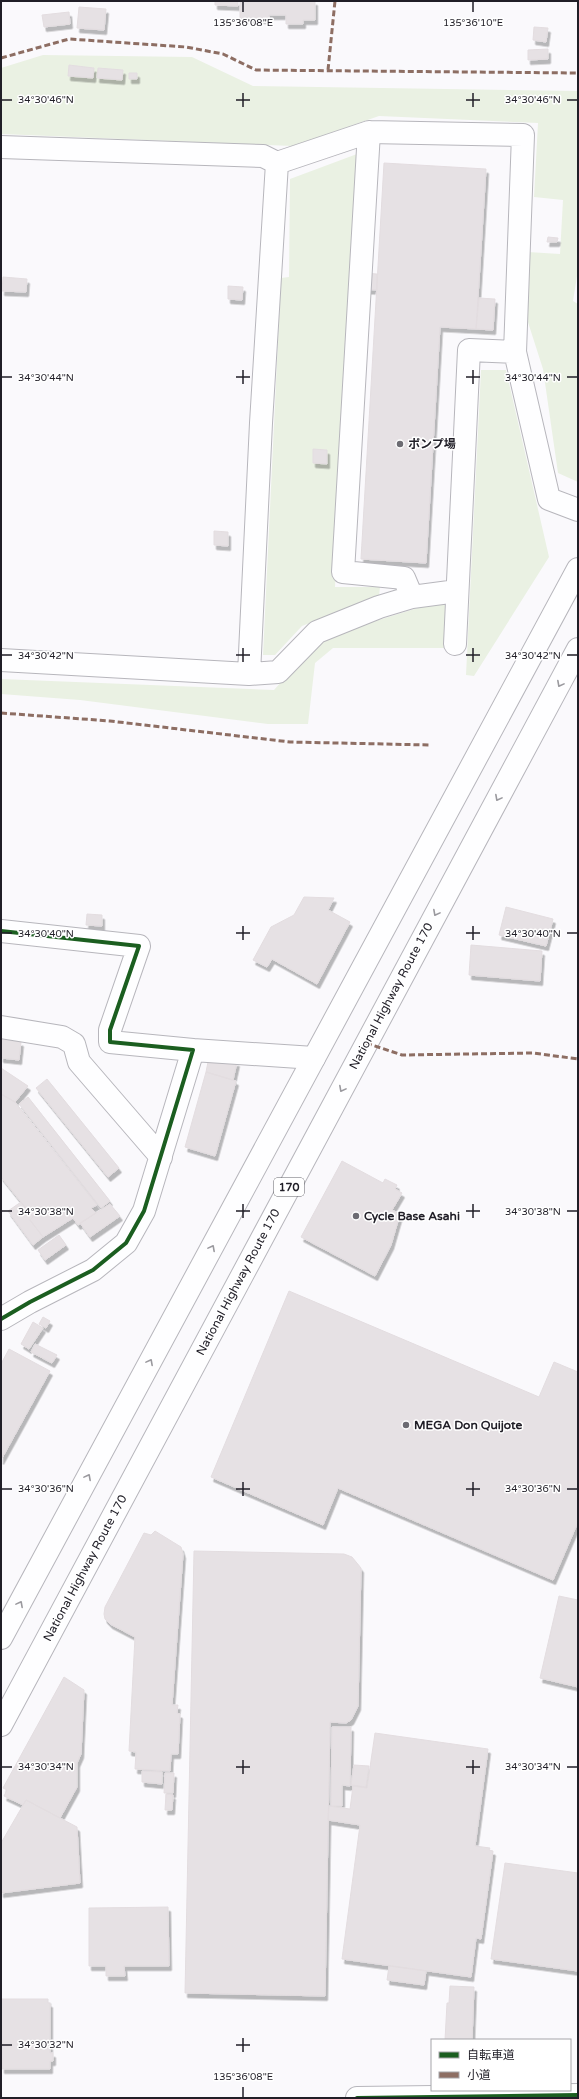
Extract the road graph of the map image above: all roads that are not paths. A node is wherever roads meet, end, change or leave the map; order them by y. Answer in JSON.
{"nodes":[{"id":1,"x":369,"y":132,"type":"junction"},
{"id":2,"x":1,"y":147,"type":"edge"},
{"id":3,"x":277,"y":164,"type":"junction"},
{"id":4,"x":515,"y":352,"type":"junction"},
{"id":5,"x":578,"y":510,"type":"edge"},
{"id":6,"x":578,"y":569,"type":"edge"},
{"id":7,"x":457,"y":591,"type":"junction"},
{"id":8,"x":412,"y":597,"type":"junction"},
{"id":9,"x":454,"y":644,"type":"dead end"},
{"id":10,"x":578,"y":649,"type":"edge"},
{"id":11,"x":1,"y":660,"type":"edge"},
{"id":12,"x":249,"y":674,"type":"junction"},
{"id":13,"x":1,"y":931,"type":"edge"},
{"id":14,"x":1,"y":1027,"type":"edge"},
{"id":15,"x":193,"y":1050,"type":"junction"},
{"id":16,"x":314,"y":1058,"type":"junction"},
{"id":17,"x":161,"y":1157,"type":"junction"},
{"id":18,"x":1,"y":1319,"type":"edge"},
{"id":19,"x":1,"y":1638,"type":"edge"},
{"id":20,"x":1,"y":1724,"type":"edge"},
{"id":21,"x":578,"y":2096,"type":"edge"},
{"id":22,"x":356,"y":2098,"type":"edge"}],
"edges":[{"from":1,"to":3,"type":"main road"},
{"from":1,"to":4,"type":"main road"},
{"from":1,"to":8,"type":"main road"},
{"from":2,"to":3,"type":"main road"},
{"from":3,"to":12,"type":"main road"},
{"from":4,"to":5,"type":"main road"},
{"from":4,"to":7,"type":"main road"},
{"from":6,"to":16,"type":"main road"},
{"from":7,"to":8,"type":"main road"},
{"from":7,"to":9,"type":"main road"},
{"from":8,"to":12,"type":"main road"},
{"from":10,"to":20,"type":"main road","name":"National Highway Route 170","number":"170","one_way":true},
{"from":11,"to":12,"type":"main road"},
{"from":13,"to":15,"type":"main road"},
{"from":14,"to":17,"type":"main road"},
{"from":15,"to":16,"type":"main road"},
{"from":15,"to":17,"type":"main road"},
{"from":19,"to":16,"type":"main road","one_way":true},
{"from":17,"to":18,"type":"main road"},
{"from":21,"to":22,"type":"main road"}]}
